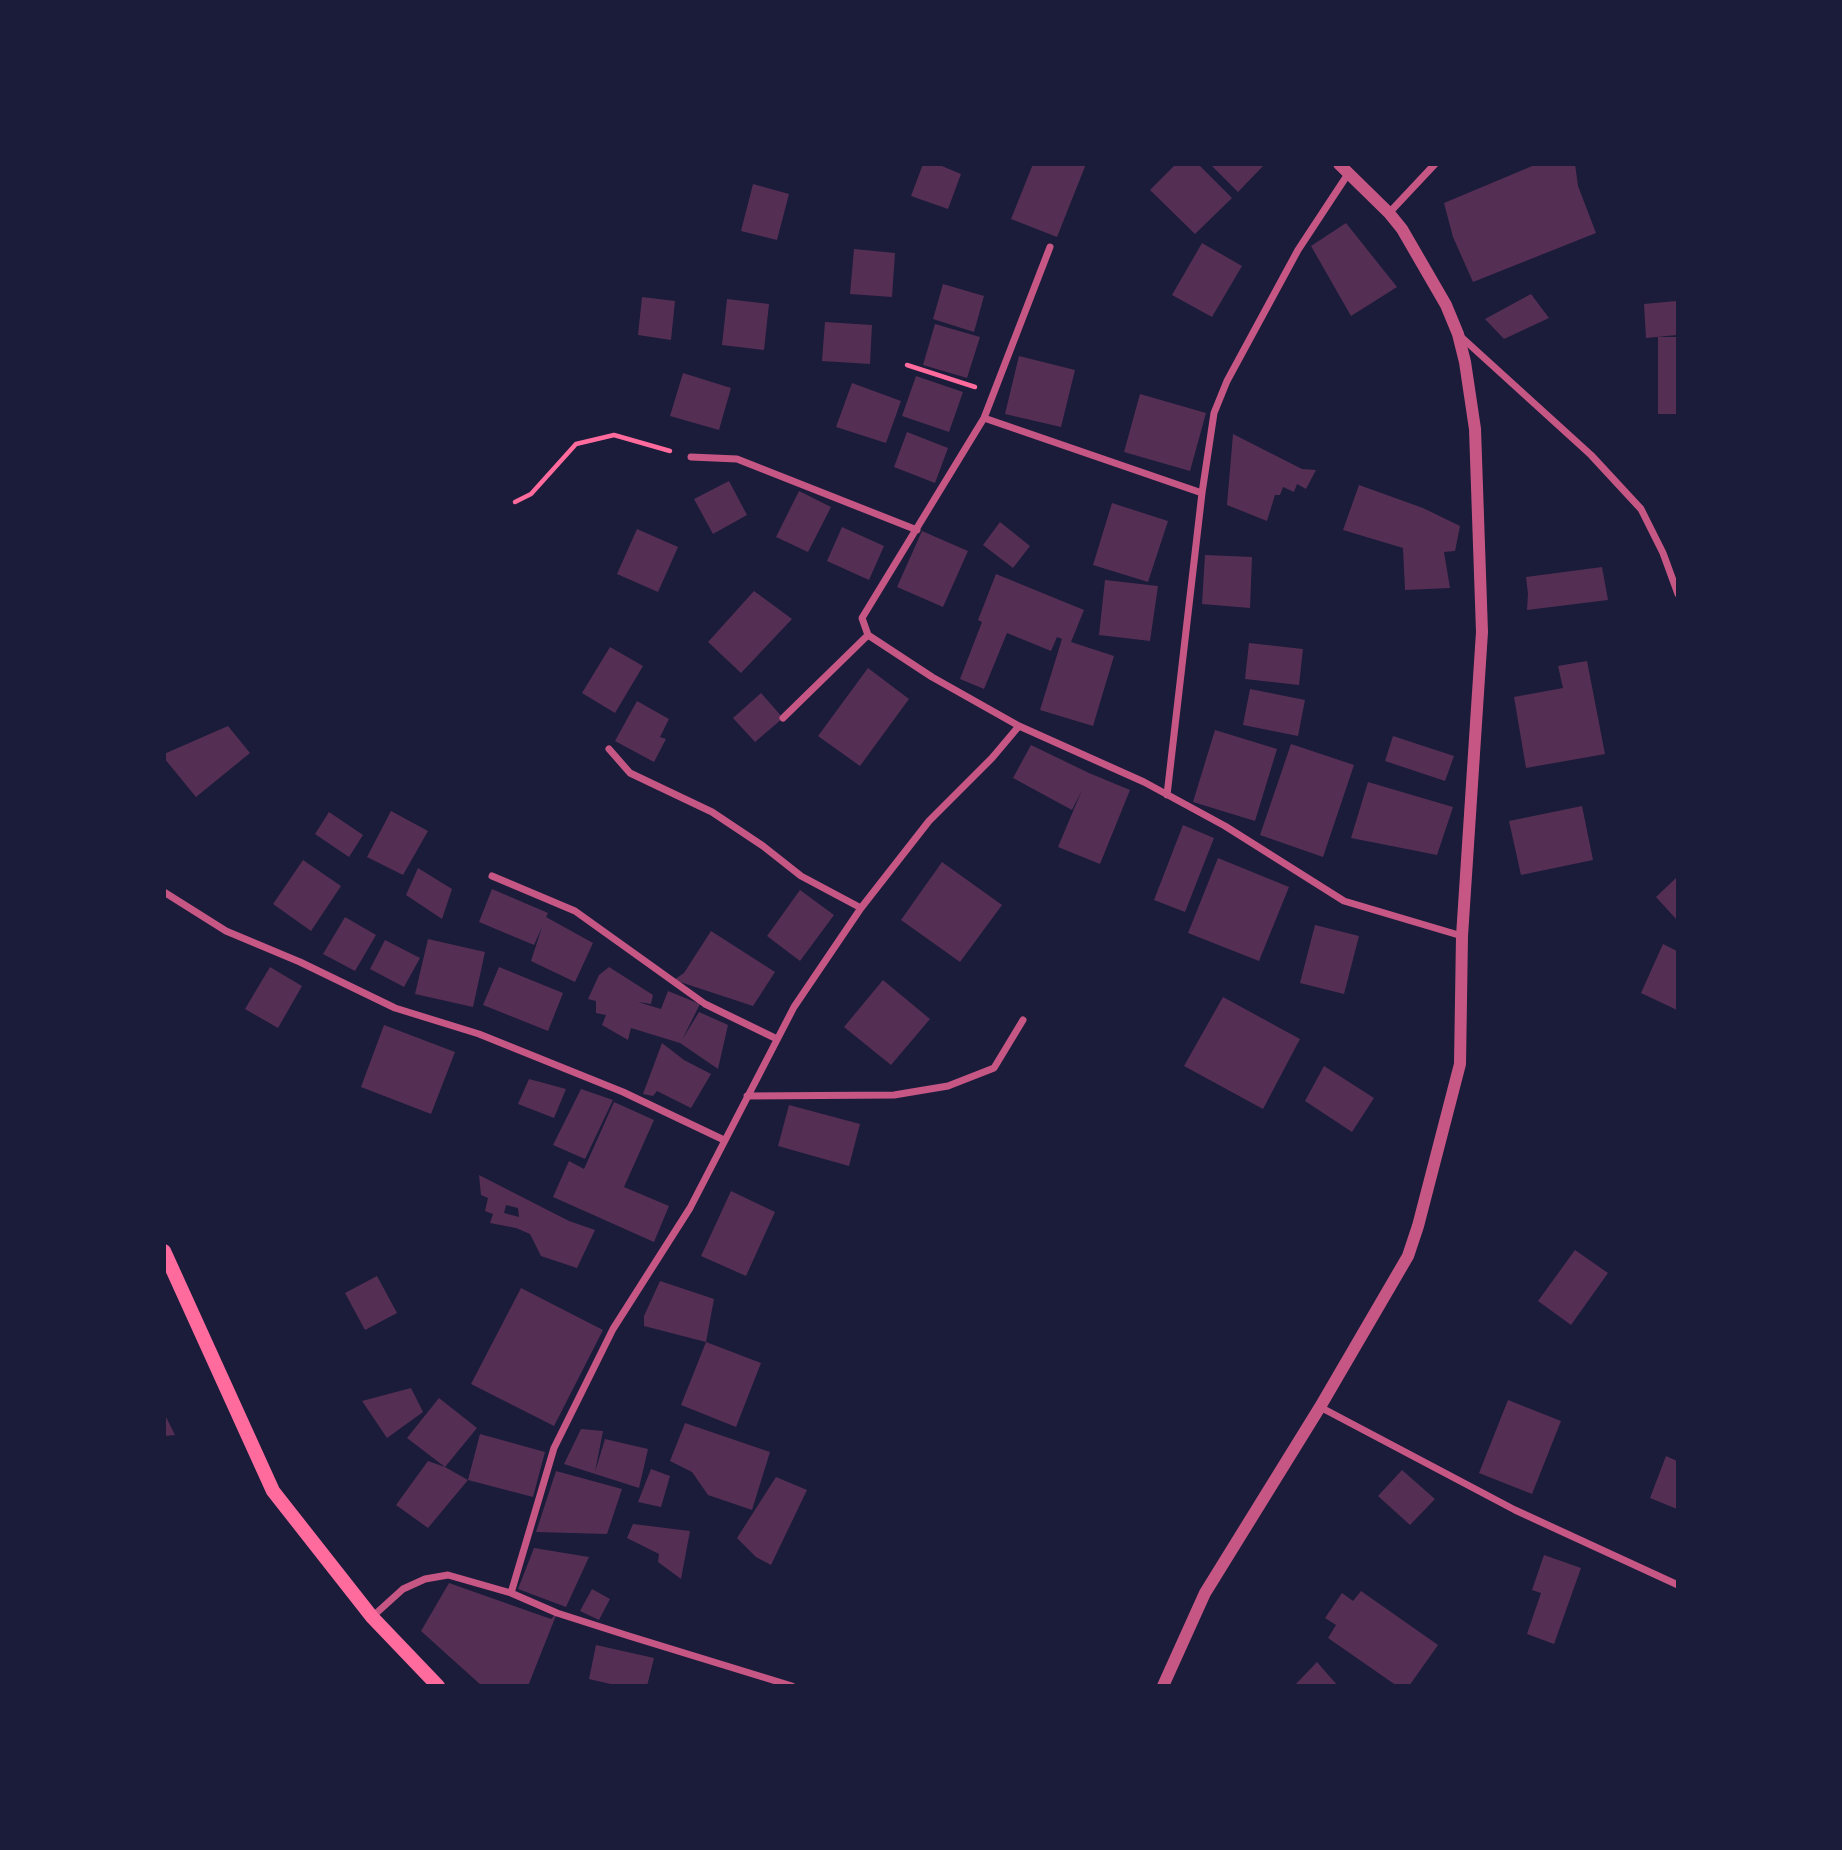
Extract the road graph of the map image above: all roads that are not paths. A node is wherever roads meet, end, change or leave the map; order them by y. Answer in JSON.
{"nodes":[{"id":1,"x":1434,"y":164,"type":"edge"},
{"id":2,"x":1344,"y":169,"type":"edge"},
{"id":3,"x":1389,"y":213,"type":"junction"},
{"id":4,"x":1050,"y":247,"type":"dead end"},
{"id":5,"x":1458,"y":334,"type":"junction"},
{"id":6,"x":984,"y":418,"type":"junction"},
{"id":7,"x":691,"y":457,"type":"road end"},
{"id":8,"x":1202,"y":493,"type":"junction"},
{"id":9,"x":917,"y":530,"type":"junction"},
{"id":10,"x":1678,"y":594,"type":"edge"},
{"id":11,"x":869,"y":635,"type":"junction"},
{"id":12,"x":783,"y":718,"type":"dead end"},
{"id":13,"x":1019,"y":726,"type":"junction"},
{"id":14,"x":609,"y":750,"type":"dead end"},
{"id":15,"x":1167,"y":795,"type":"junction"},
{"id":16,"x":492,"y":876,"type":"dead end"},
{"id":17,"x":164,"y":892,"type":"edge"},
{"id":18,"x":861,"y":908,"type":"junction"},
{"id":19,"x":1462,"y":936,"type":"junction"},
{"id":20,"x":1023,"y":1020,"type":"dead end"},
{"id":21,"x":777,"y":1039,"type":"junction"},
{"id":22,"x":747,"y":1096,"type":"junction"},
{"id":23,"x":724,"y":1140,"type":"junction"},
{"id":24,"x":164,"y":1251,"type":"edge"},
{"id":25,"x":1320,"y":1407,"type":"junction"},
{"id":26,"x":1678,"y":1585,"type":"edge"},
{"id":27,"x":511,"y":1593,"type":"junction"},
{"id":28,"x":372,"y":1617,"type":"junction"},
{"id":29,"x":438,"y":1685,"type":"edge"},
{"id":30,"x":792,"y":1685,"type":"edge"},
{"id":31,"x":1163,"y":1685,"type":"edge"}],
"edges":[{"from":1,"to":3,"type":"street"},
{"from":2,"to":3,"type":"street"},
{"from":2,"to":8,"type":"street"},
{"from":3,"to":5,"type":"street"},
{"from":4,"to":6,"type":"street"},
{"from":5,"to":10,"type":"street"},
{"from":5,"to":19,"type":"street"},
{"from":6,"to":8,"type":"street"},
{"from":6,"to":9,"type":"street"},
{"from":7,"to":9,"type":"street"},
{"from":8,"to":15,"type":"street"},
{"from":9,"to":11,"type":"street"},
{"from":11,"to":12,"type":"street"},
{"from":11,"to":13,"type":"street"},
{"from":13,"to":15,"type":"street"},
{"from":13,"to":18,"type":"street"},
{"from":14,"to":18,"type":"street"},
{"from":15,"to":19,"type":"street"},
{"from":16,"to":21,"type":"street"},
{"from":17,"to":23,"type":"street"},
{"from":18,"to":21,"type":"street"},
{"from":19,"to":25,"type":"street"},
{"from":20,"to":22,"type":"street"},
{"from":21,"to":22,"type":"street"},
{"from":22,"to":23,"type":"street"},
{"from":23,"to":27,"type":"street"},
{"from":24,"to":28,"type":"main road"},
{"from":25,"to":26,"type":"street"},
{"from":25,"to":31,"type":"street"},
{"from":27,"to":28,"type":"street"},
{"from":27,"to":30,"type":"street"},
{"from":28,"to":29,"type":"main road"}]}
